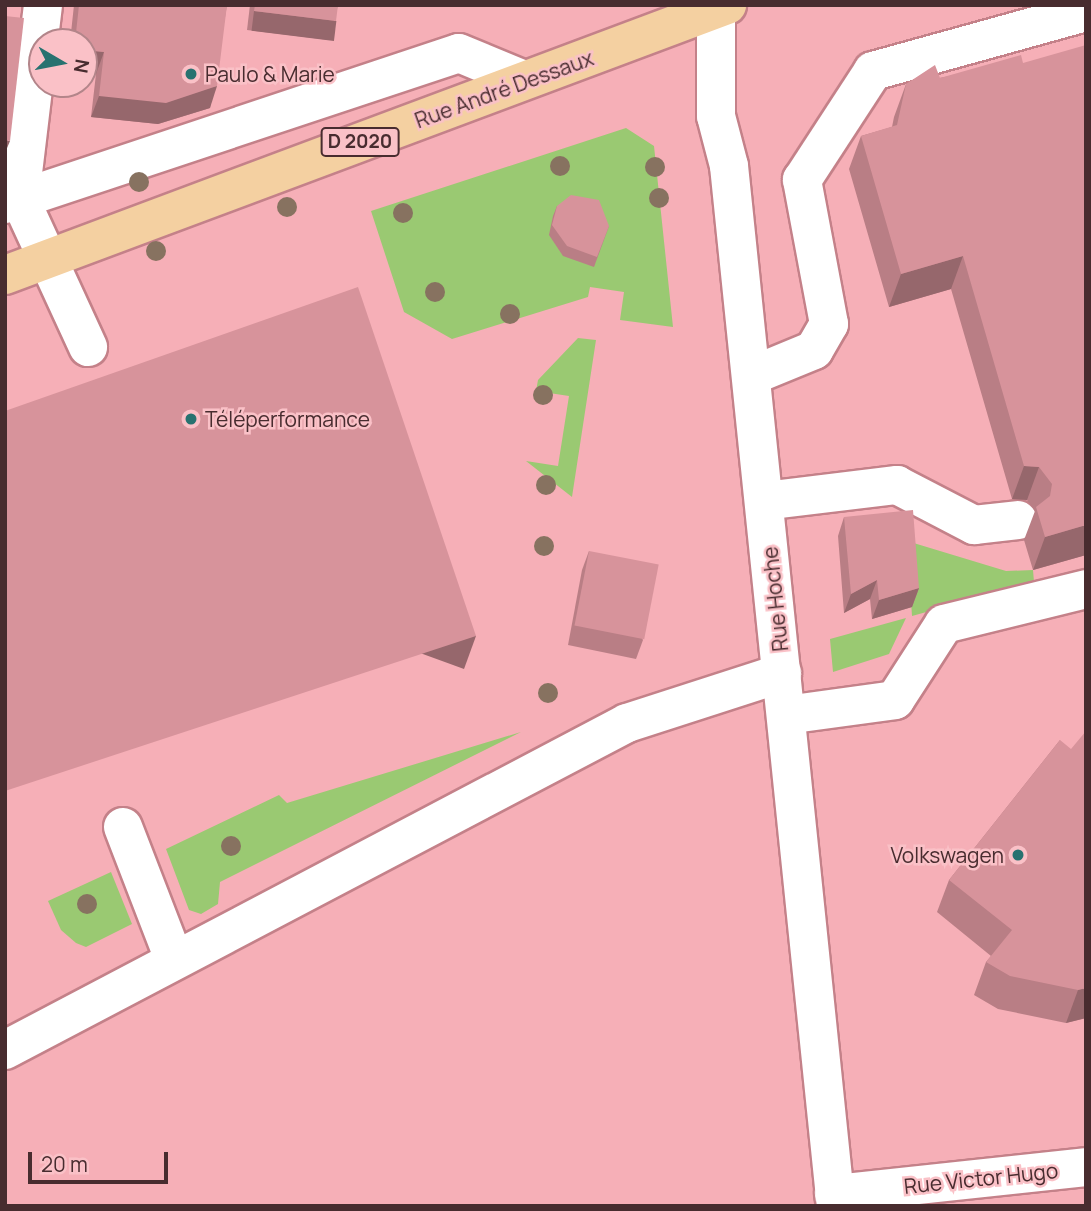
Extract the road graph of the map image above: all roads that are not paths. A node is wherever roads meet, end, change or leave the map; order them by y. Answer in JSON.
{"nodes":[{"id":1,"x":43,"y":5,"type":"edge"},
{"id":2,"x":719,"y":7,"type":"edge"},
{"id":3,"x":1081,"y":10,"type":"edge"},
{"id":4,"x":524,"y":80,"type":"junction"},
{"id":5,"x":13,"y":202,"type":"edge"},
{"id":6,"x":5,"y":275,"type":"edge"},
{"id":7,"x":59,"y":276,"type":"junction"},
{"id":8,"x":88,"y":346,"type":"dead end"},
{"id":9,"x":751,"y":376,"type":"junction"},
{"id":10,"x":764,"y":501,"type":"junction"},
{"id":11,"x":1018,"y":520,"type":"dead end"},
{"id":12,"x":1086,"y":589,"type":"edge"},
{"id":13,"x":782,"y":673,"type":"junction"},
{"id":14,"x":786,"y":715,"type":"junction"},
{"id":15,"x":123,"y":827,"type":"dead end"},
{"id":16,"x":174,"y":959,"type":"junction"},
{"id":17,"x":5,"y":1050,"type":"edge"},
{"id":18,"x":1086,"y":1167,"type":"edge"},
{"id":19,"x":835,"y":1200,"type":"edge"}],
"edges":[{"from":1,"to":5,"type":"street"},
{"from":2,"to":4,"type":"main road","name":"Rue André Dessaux","number":"D 2020"},
{"from":2,"to":9,"type":"street","name":"Rue Hoche"},
{"from":3,"to":9,"type":"street"},
{"from":4,"to":5,"type":"street"},
{"from":4,"to":7,"type":"main road","name":"Rue André Dessaux","number":"D 2020"},
{"from":5,"to":7,"type":"street"},
{"from":6,"to":7,"type":"main road","name":"Rue André Dessaux","number":"D 2020"},
{"from":7,"to":8,"type":"street"},
{"from":9,"to":10,"type":"street","name":"Rue Hoche"},
{"from":10,"to":11,"type":"street"},
{"from":10,"to":13,"type":"street","name":"Rue Hoche"},
{"from":12,"to":14,"type":"street"},
{"from":13,"to":14,"type":"street","name":"Rue Hoche"},
{"from":13,"to":16,"type":"street"},
{"from":14,"to":19,"type":"street","name":"Rue Hoche"},
{"from":15,"to":16,"type":"street"},
{"from":16,"to":17,"type":"street"},
{"from":18,"to":19,"type":"street","name":"Rue Victor Hugo"}]}
